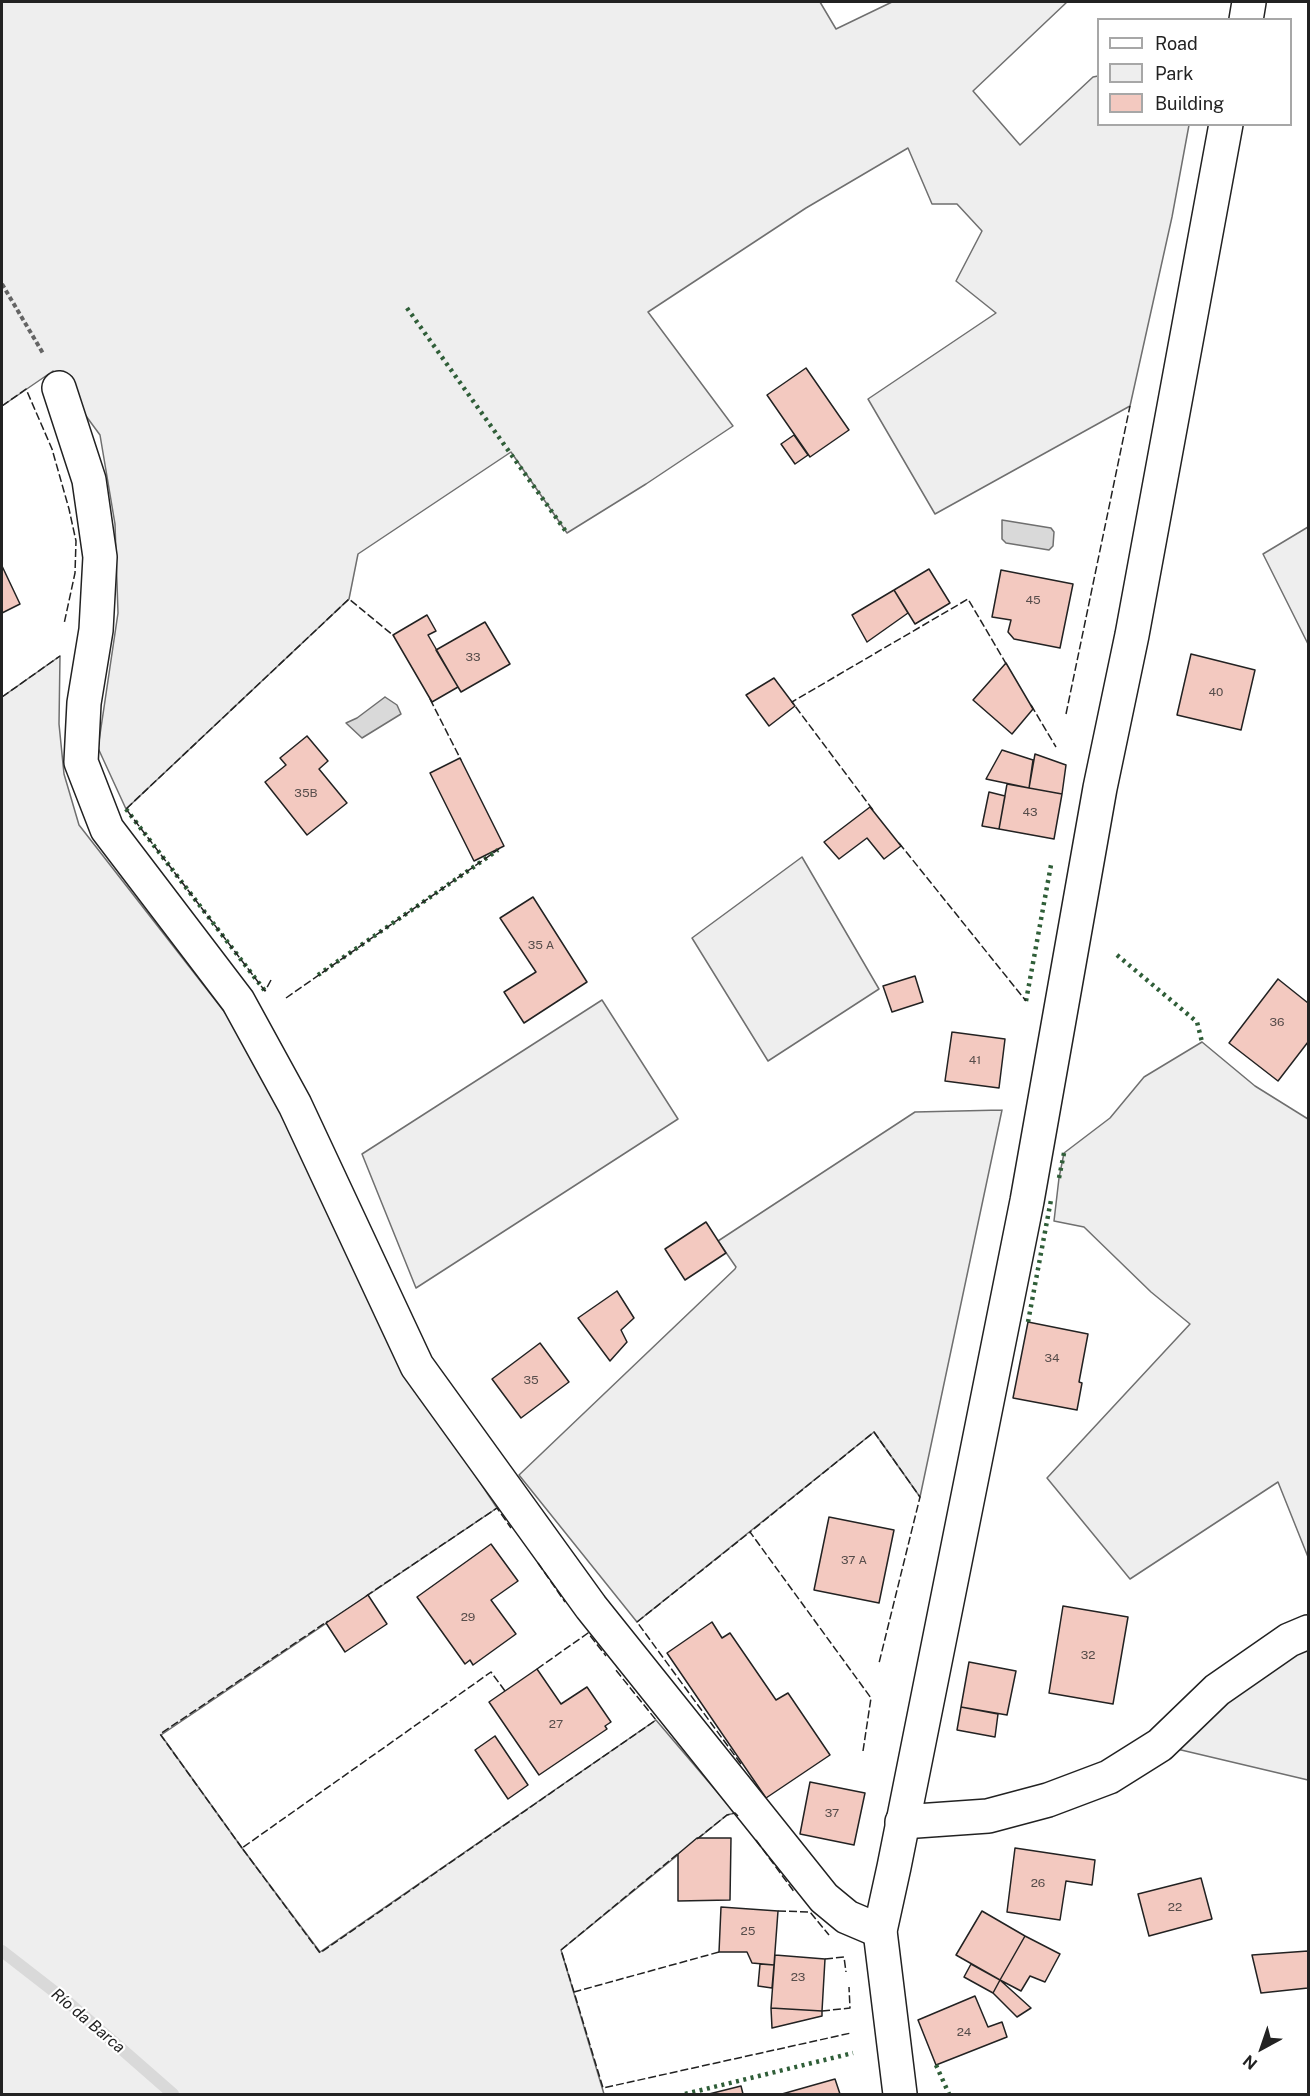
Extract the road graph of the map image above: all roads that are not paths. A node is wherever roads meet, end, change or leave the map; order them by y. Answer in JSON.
{"nodes":[{"id":1,"x":1249,"y":2,"type":"edge"},
{"id":2,"x":1246,"y":18,"type":"edge"},
{"id":3,"x":1226,"y":126,"type":"edge"},
{"id":4,"x":60,"y":388,"type":"road end"},
{"id":5,"x":1308,"y":1632,"type":"edge"},
{"id":6,"x":902,"y":1822,"type":"junction"},
{"id":7,"x":880,"y":1931,"type":"junction"},
{"id":8,"x":892,"y":2037,"type":"junction"},
{"id":9,"x":900,"y":2094,"type":"edge"},
{"id":10,"x":918,"y":2094,"type":"edge"}],
"edges":[{"from":1,"to":2,"type":"street"},
{"from":3,"to":6,"type":"street"},
{"from":4,"to":7,"type":"street"},
{"from":5,"to":6,"type":"street"},
{"from":6,"to":7,"type":"street"},
{"from":7,"to":8,"type":"street"},
{"from":8,"to":9,"type":"street"},
{"from":8,"to":10,"type":"street"}]}
